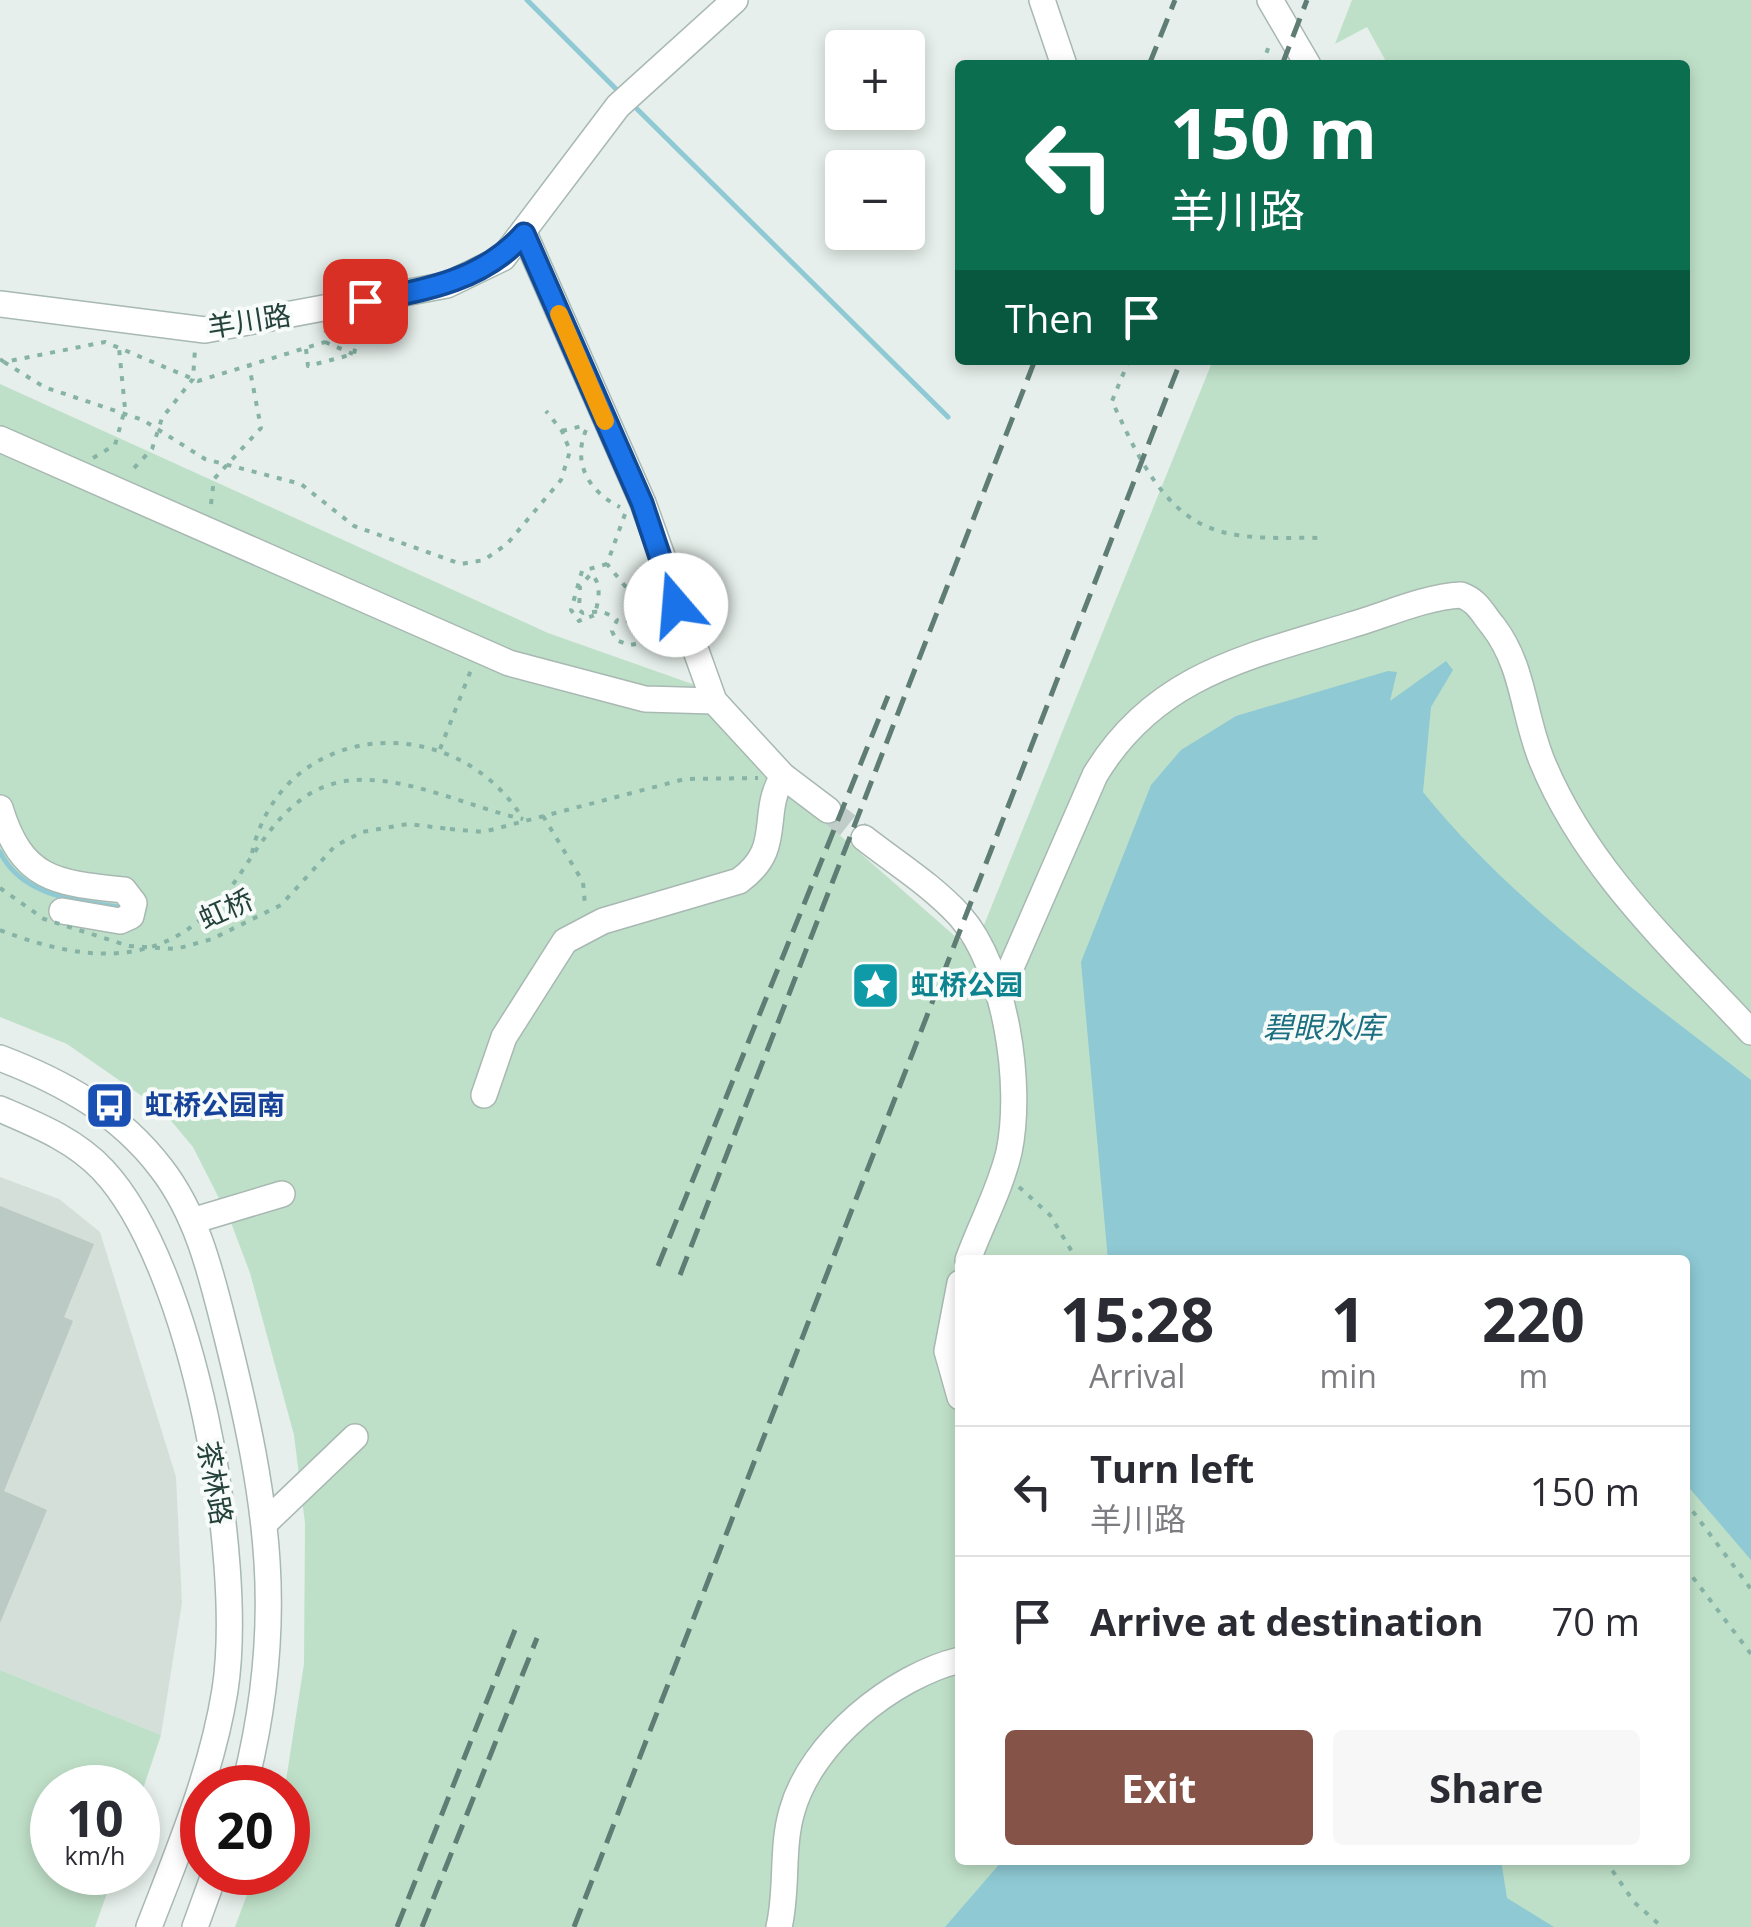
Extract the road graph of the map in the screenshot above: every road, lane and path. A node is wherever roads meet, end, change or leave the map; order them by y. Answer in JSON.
{"nodes":[{"id":1,"x":735,"y":0,"type":"edge"},
{"id":2,"x":1042,"y":0,"type":"edge"},
{"id":3,"x":1278,"y":5,"type":"edge"},
{"id":4,"x":1062,"y":60,"type":"edge"},
{"id":5,"x":1306,"y":60,"type":"edge"},
{"id":6,"x":524,"y":234,"type":"junction"},
{"id":7,"x":365,"y":301,"type":"junction"},
{"id":8,"x":0,"y":304,"type":"edge"},
{"id":9,"x":328,"y":308,"type":"junction"},
{"id":10,"x":197,"y":330,"type":"junction"},
{"id":11,"x":325,"y":342,"type":"junction"},
{"id":12,"x":306,"y":347,"type":"junction"},
{"id":13,"x":119,"y":348,"type":"junction"},
{"id":14,"x":354,"y":354,"type":"junction"},
{"id":15,"x":2,"y":361,"type":"edge"},
{"id":16,"x":249,"y":365,"type":"junction"},
{"id":17,"x":1127,"y":365,"type":"edge"},
{"id":18,"x":193,"y":379,"type":"junction"},
{"id":19,"x":125,"y":412,"type":"junction"},
{"id":20,"x":546,"y":412,"type":"dead end"},
{"id":21,"x":156,"y":428,"type":"junction"},
{"id":22,"x":562,"y":430,"type":"junction"},
{"id":23,"x":0,"y":440,"type":"edge"},
{"id":24,"x":228,"y":466,"type":"junction"},
{"id":25,"x":134,"y":468,"type":"dead end"},
{"id":26,"x":81,"y":475,"type":"junction"},
{"id":27,"x":211,"y":504,"type":"dead end"},
{"id":28,"x":1324,"y":538,"type":"dead end"},
{"id":29,"x":606,"y":564,"type":"junction"},
{"id":30,"x":676,"y":605,"type":"junction"},
{"id":31,"x":596,"y":609,"type":"junction"},
{"id":32,"x":617,"y":620,"type":"junction"},
{"id":33,"x":478,"y":652,"type":"junction"},
{"id":34,"x":714,"y":701,"type":"junction"},
{"id":35,"x":440,"y":749,"type":"junction"},
{"id":36,"x":782,"y":776,"type":"junction"},
{"id":37,"x":0,"y":808,"type":"edge"},
{"id":38,"x":828,"y":810,"type":"tunnel mouth"},
{"id":39,"x":543,"y":816,"type":"junction"},
{"id":40,"x":523,"y":819,"type":"junction"},
{"id":41,"x":864,"y":838,"type":"tunnel mouth"},
{"id":42,"x":251,"y":858,"type":"junction"},
{"id":43,"x":0,"y":888,"type":"edge"},
{"id":44,"x":62,"y":911,"type":"dead end"},
{"id":45,"x":0,"y":930,"type":"edge"},
{"id":46,"x":579,"y":932,"type":"junction"},
{"id":47,"x":999,"y":995,"type":"junction"},
{"id":48,"x":1751,"y":1032,"type":"edge"},
{"id":49,"x":0,"y":1058,"type":"edge"},
{"id":50,"x":484,"y":1095,"type":"dead end"},
{"id":51,"x":0,"y":1109,"type":"edge"},
{"id":52,"x":1002,"y":1176,"type":"junction"},
{"id":53,"x":282,"y":1194,"type":"dead end"},
{"id":54,"x":192,"y":1221,"type":"junction"},
{"id":55,"x":970,"y":1255,"type":"edge"},
{"id":56,"x":1074,"y":1255,"type":"edge"},
{"id":57,"x":955,"y":1309,"type":"edge"},
{"id":58,"x":955,"y":1379,"type":"edge"},
{"id":59,"x":354,"y":1438,"type":"dead end"},
{"id":60,"x":1690,"y":1509,"type":"edge"},
{"id":61,"x":267,"y":1521,"type":"junction"},
{"id":62,"x":1690,"y":1574,"type":"edge"},
{"id":63,"x":1751,"y":1589,"type":"edge"},
{"id":64,"x":1751,"y":1654,"type":"edge"},
{"id":65,"x":955,"y":1662,"type":"edge"},
{"id":66,"x":249,"y":1765,"type":"edge"},
{"id":67,"x":1608,"y":1865,"type":"edge"},
{"id":68,"x":207,"y":1895,"type":"edge"},
{"id":69,"x":149,"y":1927,"type":"edge"},
{"id":70,"x":196,"y":1927,"type":"edge"},
{"id":71,"x":779,"y":1927,"type":"edge"},
{"id":72,"x":1662,"y":1927,"type":"edge"}],
"edges":[{"from":1,"to":6,"type":"street","name":"羊川路"},
{"from":2,"to":4,"type":"street"},
{"from":3,"to":5,"type":"street"},
{"from":6,"to":7,"type":"street","name":"羊川路"},
{"from":6,"to":30,"type":"street"},
{"from":7,"to":9,"type":"street","name":"羊川路"},
{"from":7,"to":14,"type":"path"},
{"from":8,"to":10,"type":"street","name":"羊川路"},
{"from":9,"to":10,"type":"street","name":"羊川路"},
{"from":9,"to":11,"type":"path"},
{"from":10,"to":18,"type":"path"},
{"from":11,"to":12,"type":"path"},
{"from":11,"to":14,"type":"path"},
{"from":12,"to":14,"type":"path"},
{"from":12,"to":16,"type":"path"},
{"from":13,"to":15,"type":"path"},
{"from":13,"to":18,"type":"path"},
{"from":13,"to":19,"type":"path"},
{"from":15,"to":19,"type":"path"},
{"from":16,"to":18,"type":"path"},
{"from":16,"to":24,"type":"path"},
{"from":17,"to":28,"type":"path"},
{"from":18,"to":21,"type":"path"},
{"from":19,"to":21,"type":"path"},
{"from":19,"to":26,"type":"path"},
{"from":20,"to":22,"type":"path"},
{"from":21,"to":24,"type":"path"},
{"from":21,"to":25,"type":"path"},
{"from":22,"to":24,"type":"path"},
{"from":22,"to":29,"type":"path"},
{"from":23,"to":26,"type":"street"},
{"from":24,"to":27,"type":"path"},
{"from":26,"to":33,"type":"street"},
{"from":29,"to":30,"type":"path"},
{"from":29,"to":31,"type":"path"},
{"from":30,"to":34,"type":"street"},
{"from":31,"to":31,"type":"path"},
{"from":31,"to":32,"type":"path"},
{"from":32,"to":32,"type":"path"},
{"from":33,"to":34,"type":"street"},
{"from":33,"to":35,"type":"path"},
{"from":34,"to":36,"type":"street"},
{"from":35,"to":40,"type":"path"},
{"from":35,"to":42,"type":"path"},
{"from":36,"to":38,"type":"street"},
{"from":36,"to":39,"type":"path","name":"虹桥"},
{"from":36,"to":46,"type":"street"},
{"from":37,"to":44,"type":"street"},
{"from":39,"to":40,"type":"path","name":"虹桥"},
{"from":39,"to":46,"type":"path"},
{"from":40,"to":42,"type":"path"},
{"from":40,"to":43,"type":"path","name":"虹桥","bridge":true},
{"from":41,"to":47,"type":"street"},
{"from":42,"to":45,"type":"path"},
{"from":46,"to":50,"type":"street"},
{"from":47,"to":48,"type":"street"},
{"from":47,"to":52,"type":"street"},
{"from":49,"to":54,"type":"street","name":"茶林路"},
{"from":51,"to":69,"type":"street","name":"茶林路"},
{"from":52,"to":55,"type":"street"},
{"from":52,"to":56,"type":"path"},
{"from":53,"to":54,"type":"street"},
{"from":54,"to":61,"type":"street","name":"茶林路"},
{"from":57,"to":58,"type":"street"},
{"from":59,"to":61,"type":"street"},
{"from":60,"to":63,"type":"path"},
{"from":61,"to":66,"type":"street","name":"茶林路"},
{"from":62,"to":64,"type":"path"},
{"from":65,"to":71,"type":"street"},
{"from":67,"to":72,"type":"path"},
{"from":68,"to":70,"type":"street"}]}
